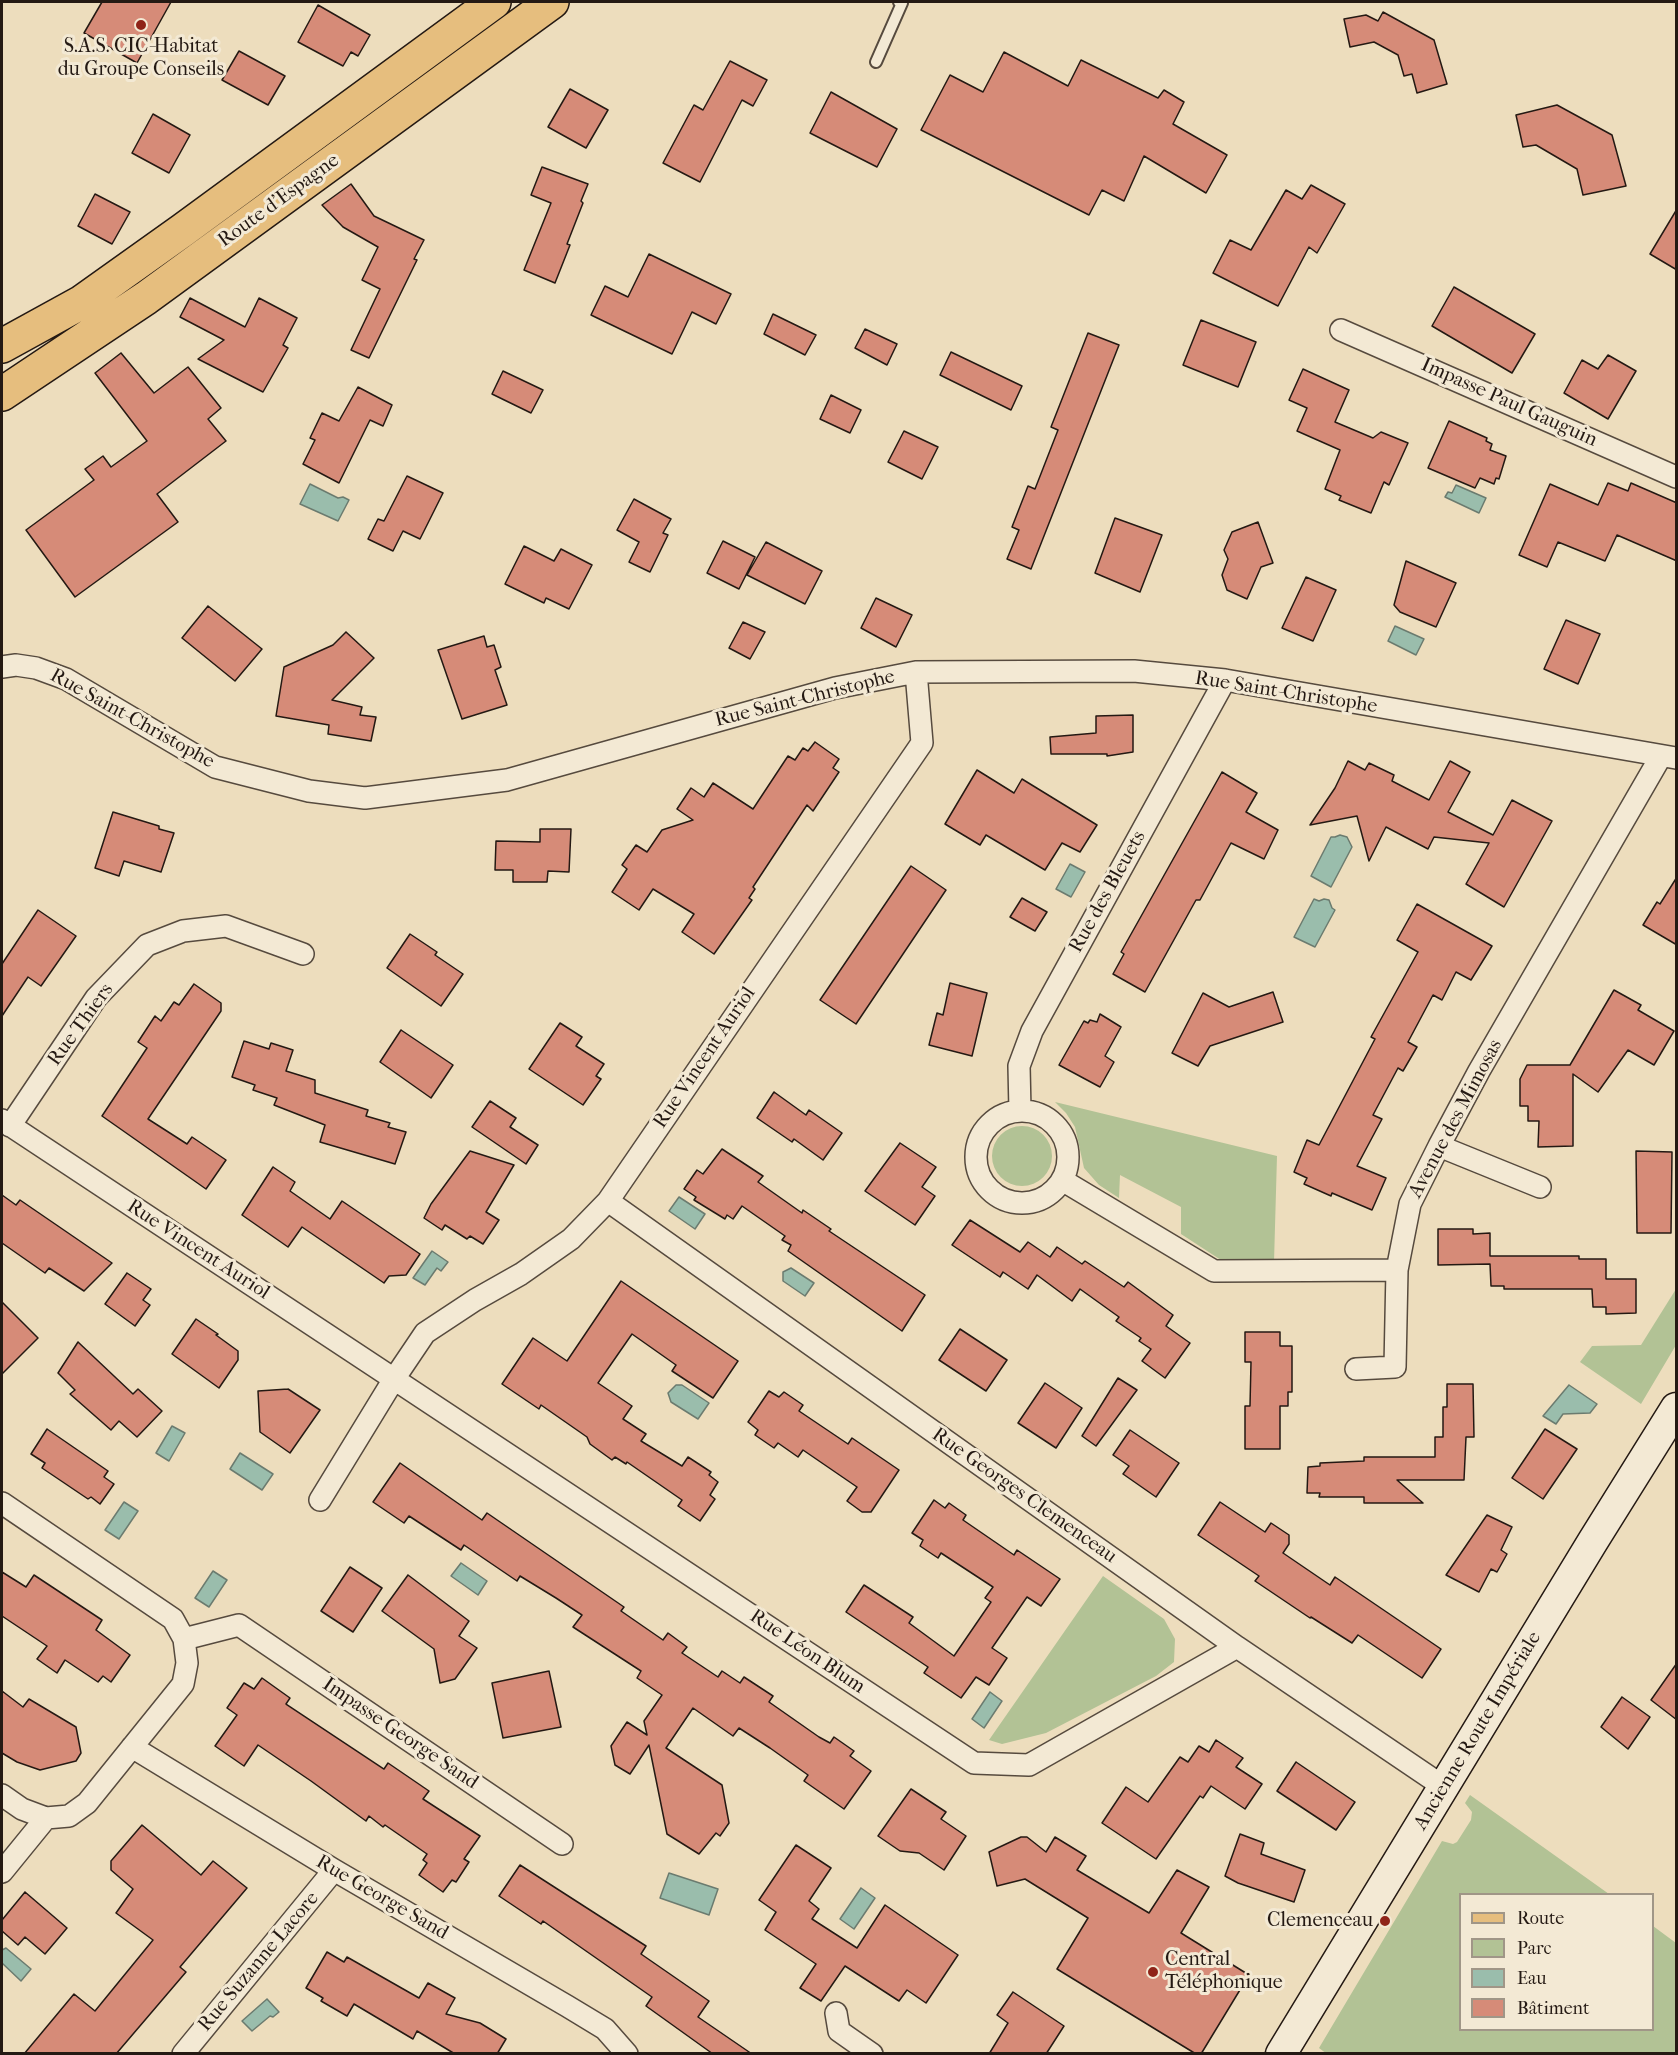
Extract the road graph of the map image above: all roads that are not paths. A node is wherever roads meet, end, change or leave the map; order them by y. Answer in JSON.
{"nodes":[{"id":1,"x":494,"y":2,"type":"edge"},
{"id":2,"x":552,"y":2,"type":"edge"},
{"id":3,"x":899,"y":2,"type":"edge"},
{"id":4,"x":876,"y":62,"type":"dead end"},
{"id":5,"x":1341,"y":330,"type":"dead end"},
{"id":6,"x":2,"y":346,"type":"edge"},
{"id":7,"x":2,"y":394,"type":"edge"},
{"id":8,"x":1677,"y":477,"type":"edge"},
{"id":9,"x":2,"y":667,"type":"edge"},
{"id":10,"x":916,"y":672,"type":"junction"},
{"id":11,"x":1225,"y":680,"type":"junction"},
{"id":12,"x":1669,"y":757,"type":"edge"},
{"id":13,"x":303,"y":954,"type":"dead end"},
{"id":14,"x":1020,"y":1111,"type":"junction"},
{"id":15,"x":6,"y":1123,"type":"edge"},
{"id":16,"x":1438,"y":1146,"type":"junction"},
{"id":17,"x":1062,"y":1180,"type":"junction"},
{"id":18,"x":1540,"y":1187,"type":"dead end"},
{"id":19,"x":608,"y":1201,"type":"junction"},
{"id":20,"x":1397,"y":1270,"type":"junction"},
{"id":21,"x":1356,"y":1369,"type":"dead end"},
{"id":22,"x":394,"y":1379,"type":"junction"},
{"id":23,"x":1677,"y":1408,"type":"edge"},
{"id":24,"x":320,"y":1500,"type":"dead end"},
{"id":25,"x":2,"y":1503,"type":"edge"},
{"id":26,"x":184,"y":1639,"type":"junction"},
{"id":27,"x":1237,"y":1647,"type":"junction"},
{"id":28,"x":132,"y":1747,"type":"junction"},
{"id":29,"x":1444,"y":1787,"type":"junction"},
{"id":30,"x":2,"y":1795,"type":"edge"},
{"id":31,"x":46,"y":1818,"type":"junction"},
{"id":32,"x":561,"y":1844,"type":"dead end"},
{"id":33,"x":334,"y":1870,"type":"junction"},
{"id":34,"x":2,"y":1872,"type":"edge"},
{"id":35,"x":836,"y":2013,"type":"dead end"},
{"id":36,"x":183,"y":2054,"type":"edge"},
{"id":37,"x":627,"y":2054,"type":"edge"},
{"id":38,"x":872,"y":2054,"type":"edge"},
{"id":39,"x":1281,"y":2054,"type":"edge"}],
"edges":[{"from":1,"to":6,"type":"main road","name":"Route d'Espagne"},
{"from":2,"to":7,"type":"main road","name":"Route d'Espagne"},
{"from":3,"to":4,"type":"lane"},
{"from":5,"to":8,"type":"street","name":"Impasse Paul Gauguin"},
{"from":9,"to":10,"type":"street","name":"Rue Saint-Christophe"},
{"from":10,"to":11,"type":"street","name":"Rue Saint-Christophe"},
{"from":10,"to":19,"type":"street","name":"Rue Vincent Auriol"},
{"from":11,"to":12,"type":"street","name":"Rue Saint-Christophe"},
{"from":11,"to":14,"type":"street","name":"Rue des Bleuets"},
{"from":12,"to":16,"type":"street","name":"Avenue des Mimosas"},
{"from":13,"to":15,"type":"street","name":"Rue Thiers"},
{"from":14,"to":17,"type":"street"},
{"from":14,"to":17,"type":"street"},
{"from":15,"to":22,"type":"street","name":"Rue Vincent Auriol"},
{"from":16,"to":18,"type":"street"},
{"from":16,"to":20,"type":"street","name":"Avenue des Mimosas"},
{"from":17,"to":20,"type":"street"},
{"from":19,"to":22,"type":"street","name":"Rue Vincent Auriol"},
{"from":19,"to":27,"type":"street","name":"Rue Georges Clemenceau"},
{"from":20,"to":21,"type":"street","name":"Avenue des Mimosas"},
{"from":22,"to":24,"type":"street","name":"Rue Vincent Auriol"},
{"from":22,"to":27,"type":"street","name":"Rue Léon Blum"},
{"from":23,"to":29,"type":"street","name":"Ancienne Route Impériale"},
{"from":25,"to":26,"type":"street"},
{"from":26,"to":28,"type":"street"},
{"from":26,"to":32,"type":"street","name":"Impasse George Sand"},
{"from":27,"to":29,"type":"street","name":"Rue Georges Clemenceau"},
{"from":28,"to":31,"type":"street"},
{"from":28,"to":33,"type":"street","name":"Rue George Sand"},
{"from":29,"to":39,"type":"street","name":"Ancienne Route Impériale"},
{"from":30,"to":31,"type":"street"},
{"from":31,"to":34,"type":"street"},
{"from":33,"to":36,"type":"street","name":"Rue Suzanne Lacore"},
{"from":33,"to":37,"type":"street","name":"Rue George Sand"},
{"from":35,"to":38,"type":"street"}]}
